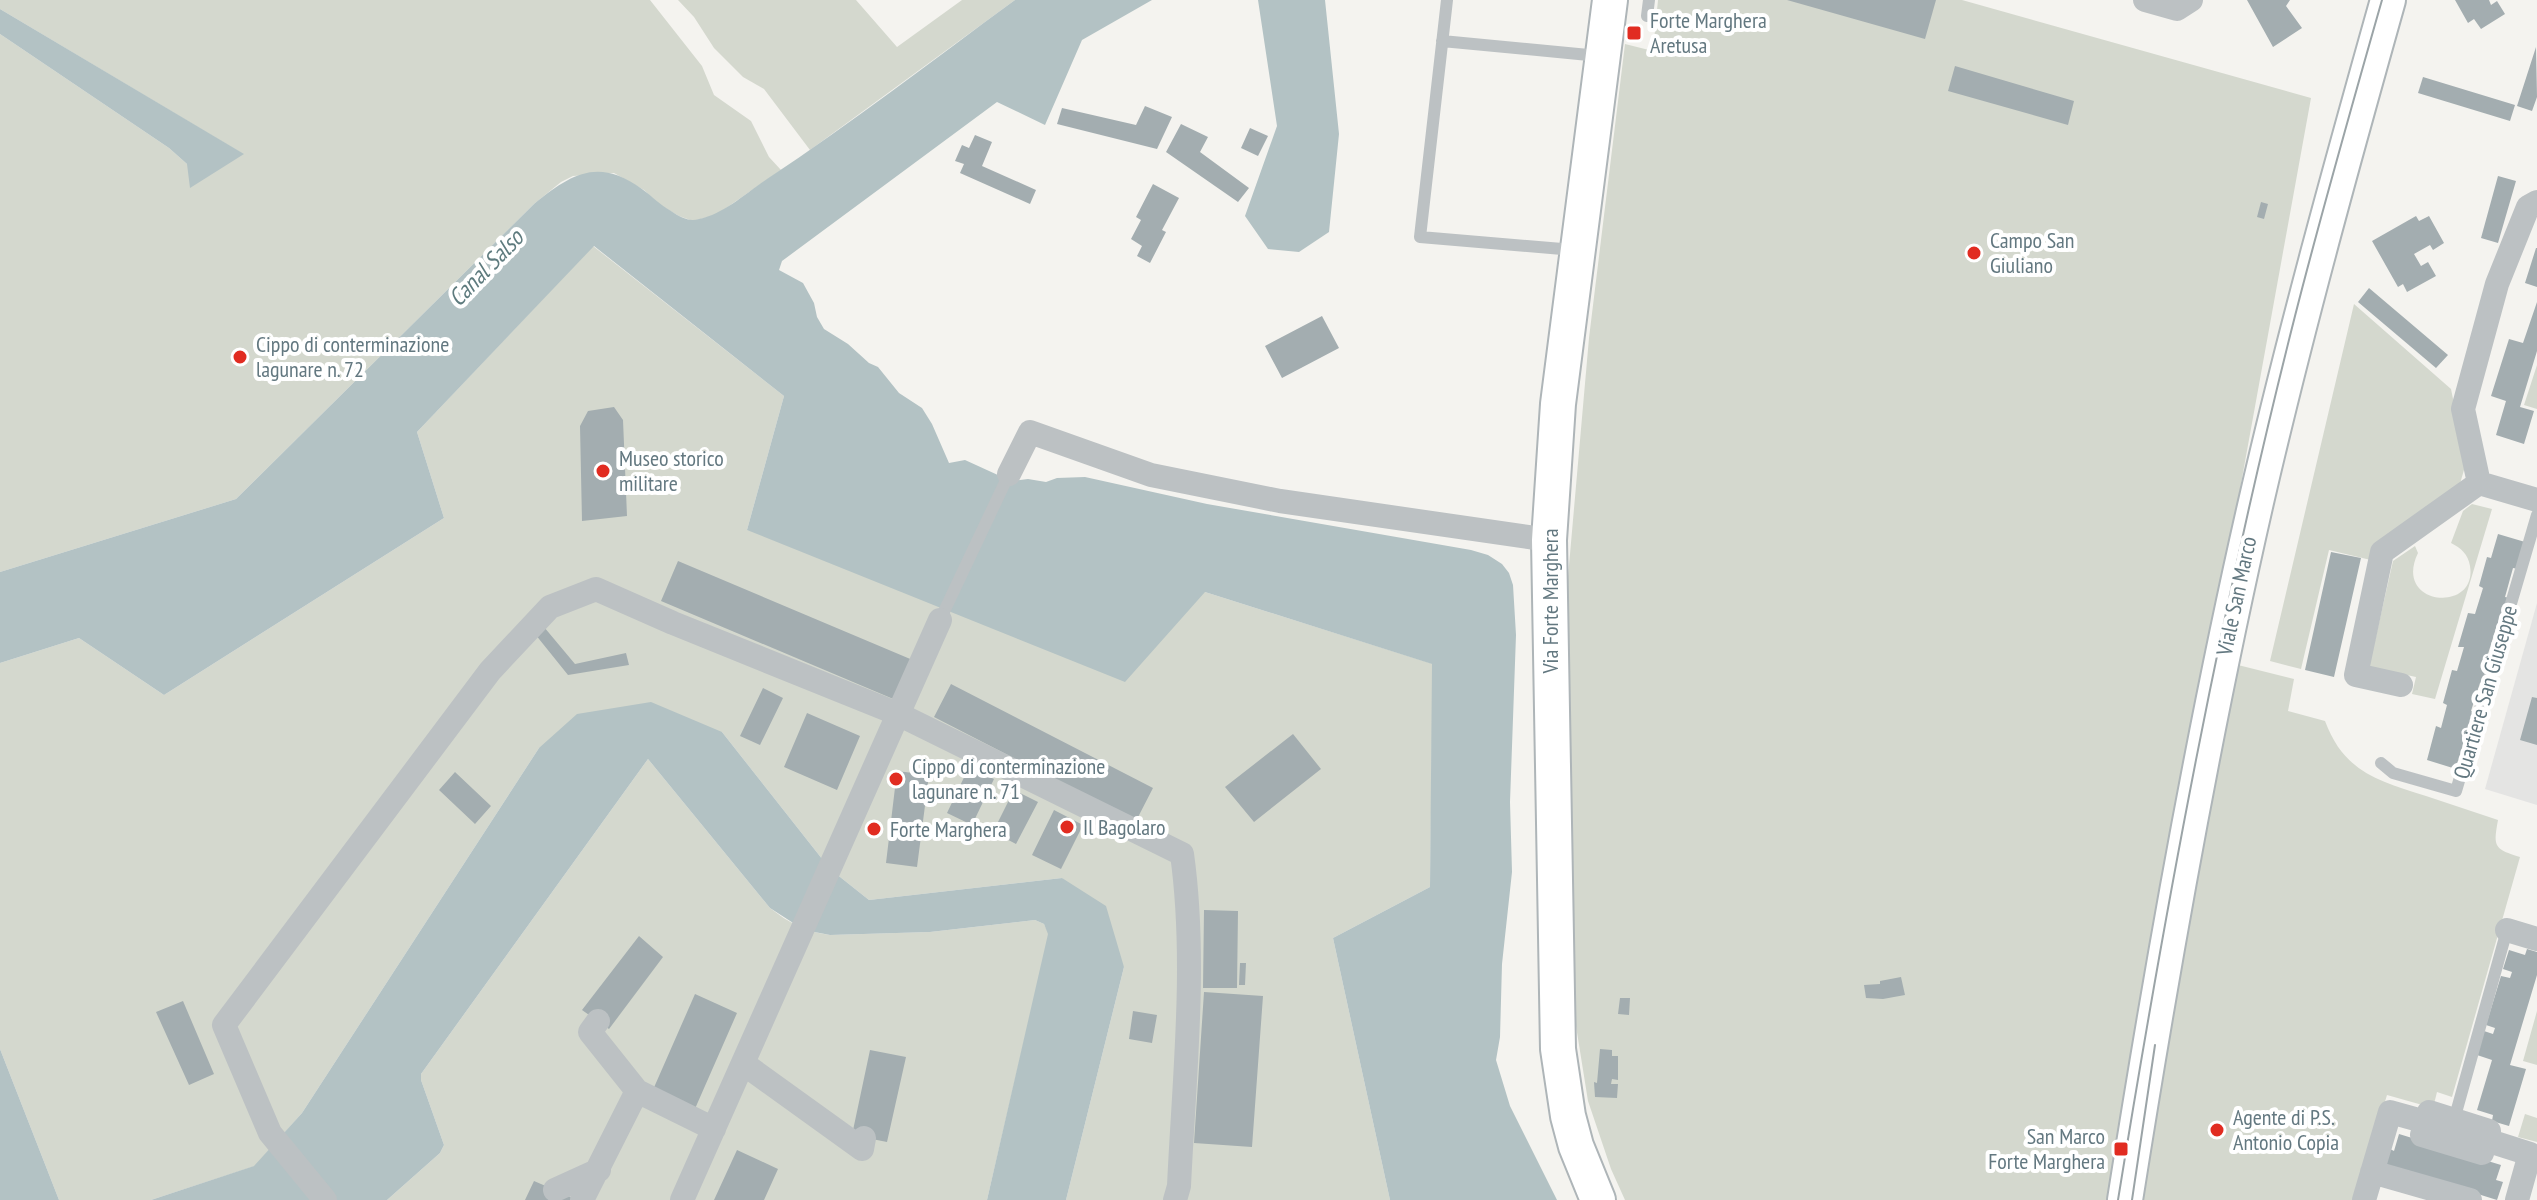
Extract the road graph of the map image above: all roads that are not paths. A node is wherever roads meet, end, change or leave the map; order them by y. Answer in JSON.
{"nodes":[{"id":1,"x":1447,"y":0,"type":"edge"},
{"id":2,"x":1610,"y":0,"type":"edge"},
{"id":3,"x":1649,"y":0,"type":"edge"},
{"id":4,"x":2191,"y":0,"type":"edge"},
{"id":5,"x":2388,"y":0,"type":"edge"},
{"id":6,"x":2156,"y":1,"type":"edge"},
{"id":7,"x":1647,"y":16,"type":"dead end"},
{"id":8,"x":1442,"y":41,"type":"junction"},
{"id":9,"x":1602,"y":57,"type":"junction"},
{"id":10,"x":2537,"y":202,"type":"edge"},
{"id":11,"x":1577,"y":250,"type":"junction"},
{"id":12,"x":1009,"y":474,"type":"joint"},
{"id":13,"x":2479,"y":483,"type":"junction"},
{"id":14,"x":2537,"y":500,"type":"edge"},
{"id":15,"x":2537,"y":515,"type":"edge"},
{"id":16,"x":1549,"y":540,"type":"junction"},
{"id":17,"x":940,"y":620,"type":"joint"},
{"id":18,"x":2401,"y":685,"type":"dead end"},
{"id":19,"x":898,"y":714,"type":"junction"},
{"id":20,"x":2381,"y":763,"type":"dead end"},
{"id":21,"x":2507,"y":930,"type":"joint"},
{"id":22,"x":2537,"y":939,"type":"edge"},
{"id":23,"x":598,"y":1021,"type":"dead end"},
{"id":24,"x":744,"y":1064,"type":"junction"},
{"id":25,"x":637,"y":1091,"type":"junction"},
{"id":26,"x":2454,"y":1120,"type":"junction"},
{"id":27,"x":2426,"y":1122,"type":"junction"},
{"id":28,"x":714,"y":1129,"type":"junction"},
{"id":29,"x":864,"y":1138,"type":"dead end"},
{"id":30,"x":2486,"y":1140,"type":"junction"},
{"id":31,"x":599,"y":1170,"type":"junction"},
{"id":32,"x":2531,"y":1170,"type":"edge"},
{"id":33,"x":2372,"y":1172,"type":"junction"},
{"id":34,"x":555,"y":1190,"type":"dead end"},
{"id":35,"x":2413,"y":1192,"type":"edge"},
{"id":36,"x":325,"y":1200,"type":"edge"},
{"id":37,"x":582,"y":1200,"type":"edge"},
{"id":38,"x":682,"y":1200,"type":"edge"},
{"id":39,"x":1175,"y":1200,"type":"edge"},
{"id":40,"x":1598,"y":1200,"type":"edge"},
{"id":41,"x":2125,"y":1200,"type":"edge"},
{"id":42,"x":2364,"y":1200,"type":"edge"},
{"id":43,"x":2470,"y":1200,"type":"edge"},
{"id":44,"x":2517,"y":1200,"type":"edge"}],
"edges":[{"from":1,"to":8,"type":"lane"},
{"from":2,"to":9,"type":"street","name":"Via Forte Marghera"},
{"from":3,"to":7,"type":"lane"},
{"from":4,"to":6,"type":"street"},
{"from":5,"to":41,"type":"street","name":"Viale San Marco"},
{"from":8,"to":9,"type":"lane"},
{"from":8,"to":11,"type":"lane"},
{"from":9,"to":11,"type":"street","name":"Via Forte Marghera"},
{"from":10,"to":13,"type":"street"},
{"from":11,"to":16,"type":"street","name":"Via Forte Marghera"},
{"from":12,"to":16,"type":"street"},
{"from":12,"to":17,"type":"lane"},
{"from":13,"to":14,"type":"street"},
{"from":13,"to":18,"type":"street"},
{"from":15,"to":20,"type":"lane","name":"Quartiere San Giuseppe"},
{"from":16,"to":40,"type":"street","name":"Via Forte Marghera"},
{"from":17,"to":19,"type":"street"},
{"from":19,"to":24,"type":"street"},
{"from":19,"to":36,"type":"street"},
{"from":19,"to":39,"type":"street"},
{"from":21,"to":22,"type":"street"},
{"from":21,"to":26,"type":"lane"},
{"from":23,"to":25,"type":"street"},
{"from":24,"to":28,"type":"street"},
{"from":24,"to":29,"type":"street"},
{"from":25,"to":28,"type":"street"},
{"from":25,"to":31,"type":"street"},
{"from":26,"to":27,"type":"street"},
{"from":26,"to":30,"type":"street"},
{"from":27,"to":30,"type":"street"},
{"from":27,"to":33,"type":"street"},
{"from":28,"to":38,"type":"street"},
{"from":30,"to":32,"type":"street"},
{"from":31,"to":34,"type":"street"},
{"from":31,"to":37,"type":"street"},
{"from":32,"to":44,"type":"street"},
{"from":33,"to":35,"type":"street"},
{"from":33,"to":42,"type":"street"},
{"from":35,"to":43,"type":"street"}]}
